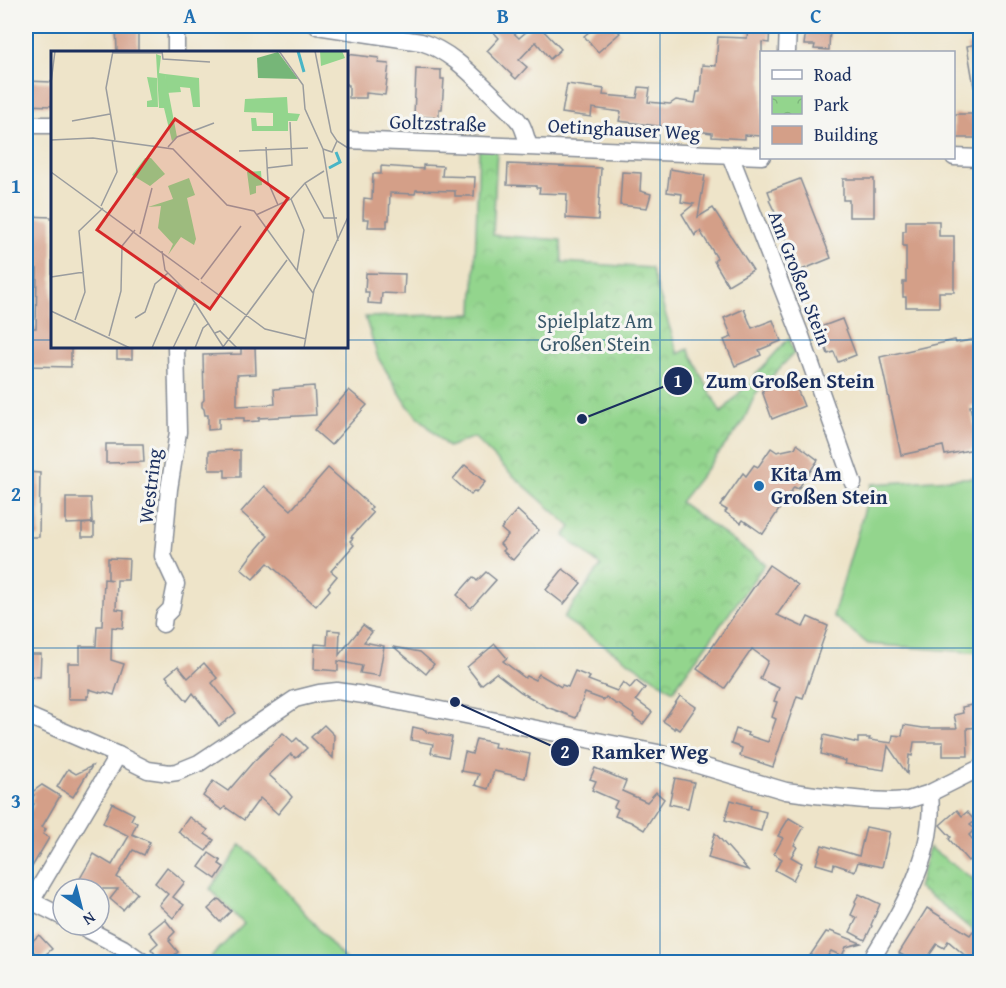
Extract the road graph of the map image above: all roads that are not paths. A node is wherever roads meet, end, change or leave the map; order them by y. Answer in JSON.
{"nodes":[{"id":1,"x":176,"y":26,"type":"edge"},
{"id":2,"x":317,"y":26,"type":"edge"},
{"id":3,"x":788,"y":26,"type":"edge"},
{"id":4,"x":405,"y":32,"type":"edge"},
{"id":5,"x":176,"y":51,"type":"edge"},
{"id":6,"x":787,"y":51,"type":"edge"},
{"id":7,"x":26,"y":124,"type":"edge"},
{"id":8,"x":51,"y":125,"type":"edge"},
{"id":9,"x":348,"y":140,"type":"edge"},
{"id":10,"x":529,"y":146,"type":"junction"},
{"id":11,"x":730,"y":155,"type":"junction"},
{"id":12,"x":760,"y":156,"type":"edge"},
{"id":13,"x":955,"y":157,"type":"edge"},
{"id":14,"x":981,"y":158,"type":"edge"},
{"id":15,"x":176,"y":348,"type":"edge"},
{"id":16,"x":853,"y":483,"type":"dead end"},
{"id":17,"x":163,"y":624,"type":"dead end"},
{"id":18,"x":26,"y":715,"type":"edge"},
{"id":19,"x":118,"y":755,"type":"junction"},
{"id":20,"x":981,"y":768,"type":"edge"},
{"id":21,"x":930,"y":793,"type":"junction"},
{"id":22,"x":28,"y":906,"type":"edge"},
{"id":23,"x":51,"y":913,"type":"edge"},
{"id":24,"x":102,"y":937,"type":"edge"},
{"id":25,"x":143,"y":963,"type":"edge"},
{"id":26,"x":870,"y":963,"type":"edge"}],
"edges":[{"from":1,"to":5,"type":"street"},
{"from":2,"to":4,"type":"street","name":"Oetinghauser Weg"},
{"from":3,"to":6,"type":"street"},
{"from":4,"to":10,"type":"street","name":"Oetinghauser Weg"},
{"from":7,"to":8,"type":"street"},
{"from":9,"to":10,"type":"street","name":"Goltzstraße"},
{"from":10,"to":11,"type":"street","name":"Oetinghauser Weg"},
{"from":11,"to":12,"type":"street","name":"Oetinghauser Weg"},
{"from":11,"to":16,"type":"street","name":"Am Großen Stein"},
{"from":13,"to":14,"type":"street"},
{"from":15,"to":17,"type":"street","name":"Westring"},
{"from":18,"to":19,"type":"street"},
{"from":19,"to":21,"type":"street"},
{"from":19,"to":22,"type":"street"},
{"from":20,"to":21,"type":"street"},
{"from":21,"to":26,"type":"street"},
{"from":22,"to":23,"type":"street"},
{"from":24,"to":25,"type":"street"}]}
